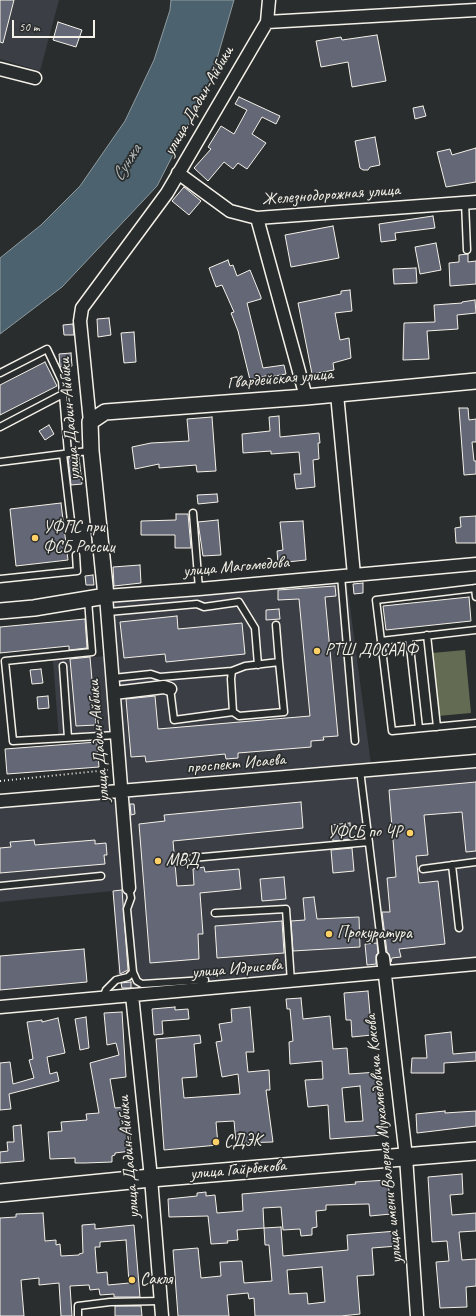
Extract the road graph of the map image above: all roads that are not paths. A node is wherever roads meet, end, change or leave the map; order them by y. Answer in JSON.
{"nodes":[{"id":1,"x":269,"y":0,"type":"edge"},
{"id":2,"x":476,"y":10,"type":"edge"},
{"id":3,"x":267,"y":22,"type":"junction"},
{"id":4,"x":0,"y":69,"type":"edge"},
{"id":5,"x":35,"y":78,"type":"dead end"},
{"id":6,"x":178,"y":173,"type":"junction"},
{"id":7,"x":471,"y":202,"type":"edge"},
{"id":8,"x":257,"y":218,"type":"junction"},
{"id":9,"x":467,"y":250,"type":"dead end"},
{"id":10,"x":0,"y":373,"type":"edge"},
{"id":11,"x":476,"y":381,"type":"edge"},
{"id":12,"x":63,"y":394,"type":"junction"},
{"id":13,"x":337,"y":394,"type":"junction"},
{"id":14,"x":306,"y":397,"type":"junction"},
{"id":15,"x":90,"y":422,"type":"junction"},
{"id":16,"x":0,"y":427,"type":"edge"},
{"id":17,"x":91,"y":451,"type":"junction"},
{"id":18,"x":66,"y":453,"type":"junction"},
{"id":19,"x":0,"y":462,"type":"edge"},
{"id":20,"x":193,"y":513,"type":"dead end"},
{"id":21,"x":71,"y":521,"type":"dead end"},
{"id":22,"x":76,"y":555,"type":"dead end"},
{"id":23,"x":476,"y":564,"type":"edge"},
{"id":24,"x":354,"y":575,"type":"junction"},
{"id":25,"x":341,"y":576,"type":"junction"},
{"id":26,"x":0,"y":579,"type":"edge"},
{"id":27,"x":476,"y":588,"type":"edge"},
{"id":28,"x":199,"y":589,"type":"junction"},
{"id":29,"x":106,"y":596,"type":"junction"},
{"id":30,"x":476,"y":597,"type":"edge"},
{"id":31,"x":88,"y":600,"type":"junction"},
{"id":32,"x":0,"y":610,"type":"edge"},
{"id":33,"x":108,"y":612,"type":"junction"},
{"id":34,"x":276,"y":625,"type":"dead end"},
{"id":35,"x":476,"y":630,"type":"edge"},
{"id":36,"x":427,"y":636,"type":"junction"},
{"id":37,"x":409,"y":638,"type":"junction"},
{"id":38,"x":381,"y":641,"type":"junction"},
{"id":39,"x":279,"y":662,"type":"junction"},
{"id":40,"x":258,"y":665,"type":"junction"},
{"id":41,"x":63,"y":666,"type":"dead end"},
{"id":42,"x":232,"y":671,"type":"junction"},
{"id":43,"x":168,"y":677,"type":"junction"},
{"id":44,"x":113,"y":678,"type":"junction"},
{"id":45,"x":170,"y":689,"type":"junction"},
{"id":46,"x":114,"y":693,"type":"junction"},
{"id":47,"x":233,"y":712,"type":"junction"},
{"id":48,"x":476,"y":723,"type":"edge"},
{"id":49,"x":437,"y":727,"type":"junction"},
{"id":50,"x":419,"y":728,"type":"junction"},
{"id":51,"x":117,"y":735,"type":"junction"},
{"id":52,"x":68,"y":738,"type":"junction"},
{"id":53,"x":355,"y":741,"type":"dead end"},
{"id":54,"x":476,"y":761,"type":"edge"},
{"id":55,"x":360,"y":770,"type":"junction"},
{"id":56,"x":122,"y":791,"type":"junction"},
{"id":57,"x":0,"y":801,"type":"edge"},
{"id":58,"x":369,"y":842,"type":"junction"},
{"id":59,"x":192,"y":858,"type":"dead end"},
{"id":60,"x":476,"y":862,"type":"edge"},
{"id":61,"x":452,"y":865,"type":"junction"},
{"id":62,"x":423,"y":869,"type":"dead end"},
{"id":63,"x":101,"y":876,"type":"dead end"},
{"id":64,"x":0,"y":886,"type":"edge"},
{"id":65,"x":129,"y":888,"type":"joint"},
{"id":66,"x":215,"y":913,"type":"dead end"},
{"id":67,"x":459,"y":928,"type":"dead end"},
{"id":68,"x":383,"y":958,"type":"joint"},
{"id":69,"x":476,"y":964,"type":"edge"},
{"id":70,"x":133,"y":972,"type":"junction"},
{"id":71,"x":385,"y":974,"type":"junction"},
{"id":72,"x":205,"y":980,"type":"dead end"},
{"id":73,"x":291,"y":982,"type":"junction"},
{"id":74,"x":132,"y":995,"type":"junction"},
{"id":75,"x":103,"y":998,"type":"junction"},
{"id":76,"x":0,"y":1007,"type":"edge"},
{"id":77,"x":476,"y":1151,"type":"edge"},
{"id":78,"x":406,"y":1157,"type":"junction"},
{"id":79,"x":151,"y":1178,"type":"junction"},
{"id":80,"x":0,"y":1193,"type":"edge"},
{"id":81,"x":160,"y":1301,"type":"junction"},
{"id":82,"x":78,"y":1316,"type":"edge"},
{"id":83,"x":162,"y":1316,"type":"edge"},
{"id":84,"x":418,"y":1316,"type":"edge"}],
"edges":[{"from":1,"to":3,"type":"street","name":"улица Дадин-Айбики"},
{"from":2,"to":3,"type":"street"},
{"from":3,"to":6,"type":"street","name":"улица Дадин-Айбики"},
{"from":4,"to":5,"type":"street"},
{"from":6,"to":8,"type":"street","name":"Железнодорожная улица"},
{"from":6,"to":15,"type":"street","name":"улица Дадин-Айбики"},
{"from":7,"to":8,"type":"street","name":"Железнодорожная улица"},
{"from":7,"to":9,"type":"lane"},
{"from":8,"to":14,"type":"street"},
{"from":10,"to":12,"type":"lane"},
{"from":11,"to":13,"type":"street","name":"Гвардейская улица"},
{"from":12,"to":16,"type":"lane"},
{"from":12,"to":18,"type":"lane"},
{"from":13,"to":14,"type":"street","name":"Гвардейская улица"},
{"from":13,"to":24,"type":"street"},
{"from":14,"to":15,"type":"street","name":"Гвардейская улица"},
{"from":15,"to":17,"type":"street","name":"улица Дадин-Айбики"},
{"from":17,"to":18,"type":"lane"},
{"from":17,"to":29,"type":"street","name":"улица Дадин-Айбики"},
{"from":18,"to":19,"type":"lane"},
{"from":18,"to":21,"type":"lane"},
{"from":20,"to":28,"type":"lane"},
{"from":22,"to":26,"type":"lane"},
{"from":23,"to":24,"type":"street","name":"улица Магомедова"},
{"from":24,"to":25,"type":"street","name":"улица Магомедова"},
{"from":25,"to":28,"type":"street","name":"улица Магомедова"},
{"from":25,"to":53,"type":"lane"},
{"from":27,"to":30,"type":"lane"},
{"from":27,"to":38,"type":"lane"},
{"from":28,"to":29,"type":"street","name":"улица Магомедова"},
{"from":29,"to":31,"type":"street","name":"улица Магомедова"},
{"from":29,"to":33,"type":"street","name":"улица Дадин-Айбики"},
{"from":31,"to":32,"type":"street","name":"улица Магомедова"},
{"from":31,"to":52,"type":"lane"},
{"from":33,"to":40,"type":"lane"},
{"from":33,"to":44,"type":"street","name":"улица Дадин-Айбики"},
{"from":34,"to":39,"type":"lane"},
{"from":35,"to":36,"type":"lane"},
{"from":36,"to":37,"type":"lane"},
{"from":36,"to":49,"type":"lane"},
{"from":37,"to":38,"type":"lane"},
{"from":37,"to":50,"type":"lane"},
{"from":38,"to":50,"type":"lane"},
{"from":39,"to":40,"type":"lane"},
{"from":39,"to":47,"type":"lane"},
{"from":40,"to":42,"type":"lane"},
{"from":41,"to":52,"type":"lane"},
{"from":42,"to":43,"type":"lane"},
{"from":42,"to":47,"type":"lane"},
{"from":43,"to":44,"type":"lane"},
{"from":43,"to":45,"type":"lane"},
{"from":44,"to":46,"type":"street","name":"улица Дадин-Айбики"},
{"from":45,"to":46,"type":"street"},
{"from":45,"to":47,"type":"lane"},
{"from":46,"to":51,"type":"street","name":"улица Дадин-Айбики"},
{"from":48,"to":49,"type":"lane"},
{"from":49,"to":50,"type":"lane"},
{"from":51,"to":52,"type":"lane"},
{"from":51,"to":56,"type":"street","name":"улица Дадин-Айбики"},
{"from":54,"to":55,"type":"street","name":"проспект Исаева"},
{"from":55,"to":56,"type":"street","name":"проспект Исаева"},
{"from":55,"to":58,"type":"lane"},
{"from":56,"to":57,"type":"street","name":"проспект Исаева"},
{"from":56,"to":65,"type":"street","name":"улица Дадин-Айбики"},
{"from":58,"to":59,"type":"lane"},
{"from":58,"to":68,"type":"lane"},
{"from":60,"to":61,"type":"lane"},
{"from":61,"to":62,"type":"lane"},
{"from":61,"to":67,"type":"lane"},
{"from":63,"to":64,"type":"lane"},
{"from":65,"to":70,"type":"lane"},
{"from":66,"to":73,"type":"lane"},
{"from":68,"to":71,"type":"street","name":"улица имени Валерия Мухамедовича Кокова"},
{"from":69,"to":71,"type":"street","name":"улица Идрисова"},
{"from":70,"to":72,"type":"lane"},
{"from":70,"to":75,"type":"lane"},
{"from":71,"to":73,"type":"street","name":"улица Идрисова"},
{"from":71,"to":78,"type":"street","name":"улица имени Валерия Мухамедовича Кокова"},
{"from":73,"to":74,"type":"street","name":"улица Идрисова"},
{"from":74,"to":75,"type":"street","name":"улица Идрисова"},
{"from":74,"to":79,"type":"street","name":"улица Дадин-Айбики"},
{"from":75,"to":76,"type":"street","name":"улица Идрисова"},
{"from":77,"to":78,"type":"main road","name":"улица Гайрбекова"},
{"from":78,"to":79,"type":"main road","name":"улица Гайрбекова"},
{"from":78,"to":84,"type":"street","name":"улица имени Валерия Мухамедовича Кокова"},
{"from":79,"to":80,"type":"main road","name":"улица Гайрбекова"},
{"from":79,"to":81,"type":"street","name":"улица Дадин-Айбики"},
{"from":81,"to":82,"type":"lane"},
{"from":81,"to":83,"type":"street","name":"улица Дадин-Айбики"}]}
